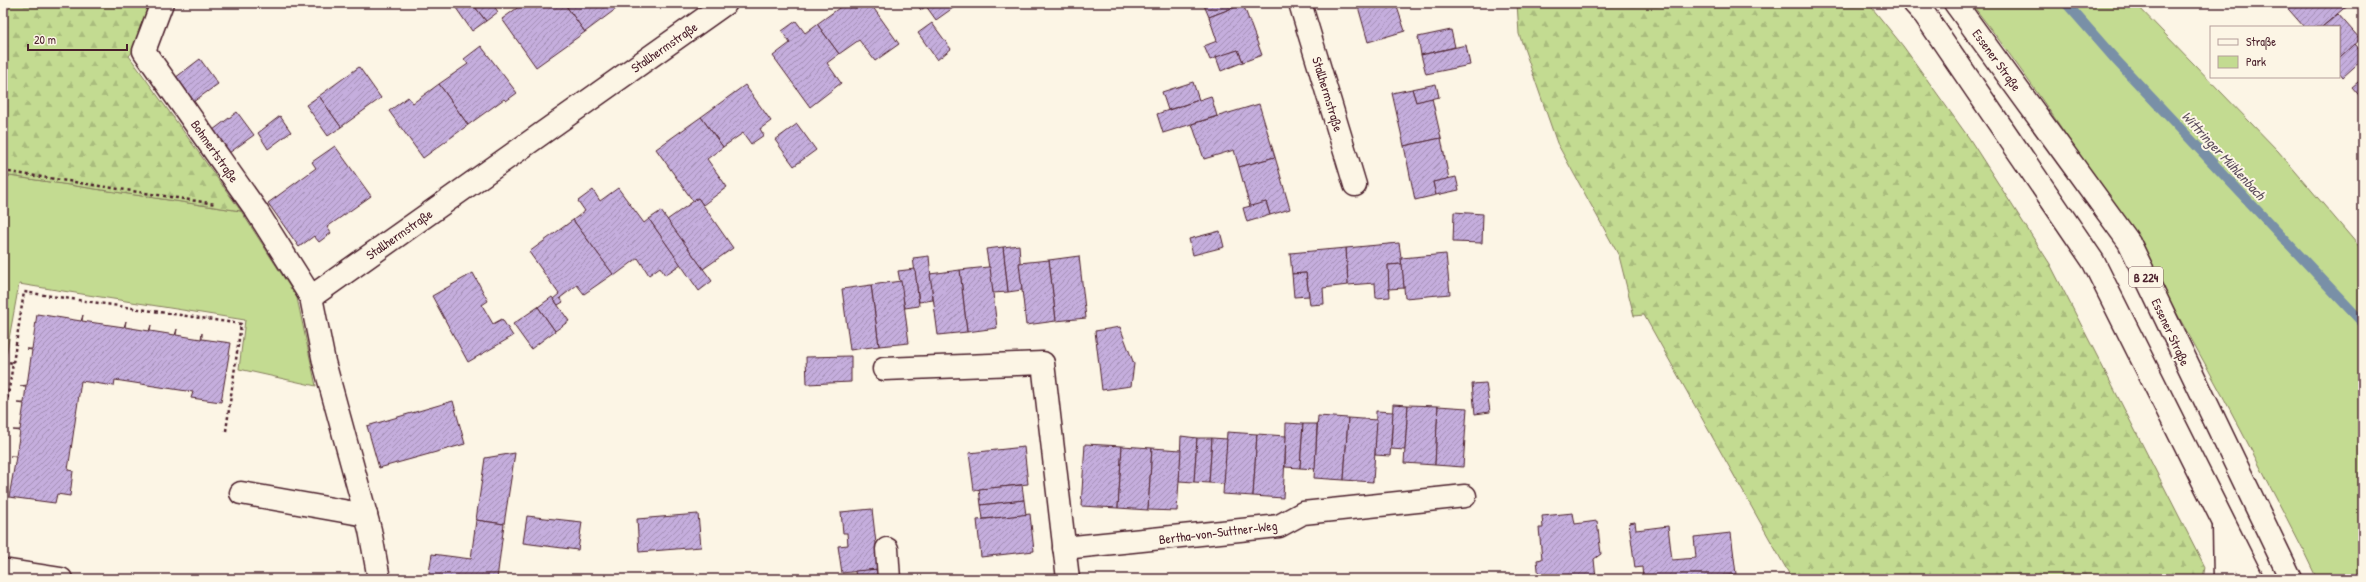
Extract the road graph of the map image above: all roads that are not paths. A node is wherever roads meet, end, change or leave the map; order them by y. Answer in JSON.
{"nodes":[{"id":1,"x":162,"y":3,"type":"edge"},
{"id":2,"x":726,"y":3,"type":"edge"},
{"id":3,"x":1300,"y":3,"type":"edge"},
{"id":4,"x":1914,"y":3,"type":"edge"},
{"id":5,"x":1955,"y":3,"type":"edge"},
{"id":6,"x":1356,"y":185,"type":"dead end"},
{"id":7,"x":310,"y":297,"type":"junction"},
{"id":8,"x":884,"y":369,"type":"dead end"},
{"id":9,"x":241,"y":493,"type":"dead end"},
{"id":10,"x":1465,"y":496,"type":"dead end"},
{"id":11,"x":366,"y":515,"type":"junction"},
{"id":12,"x":2224,"y":522,"type":"junction"},
{"id":13,"x":1064,"y":548,"type":"junction"},
{"id":14,"x":887,"y":549,"type":"dead end"},
{"id":15,"x":3,"y":570,"type":"edge"},
{"id":16,"x":61,"y":579,"type":"edge"},
{"id":17,"x":378,"y":579,"type":"edge"},
{"id":18,"x":890,"y":579,"type":"edge"},
{"id":19,"x":1068,"y":579,"type":"edge"},
{"id":20,"x":2225,"y":579,"type":"edge"},
{"id":21,"x":2252,"y":579,"type":"edge"},
{"id":22,"x":2291,"y":579,"type":"edge"}],
"edges":[{"from":1,"to":7,"type":"street","name":"Bohmertstraße"},
{"from":2,"to":7,"type":"street","name":"Stallhermstraße"},
{"from":3,"to":6,"type":"street","name":"Stallhermstraße"},
{"from":4,"to":12,"type":"street"},
{"from":5,"to":22,"type":"street","name":"Essener Straße","number":"B 224"},
{"from":7,"to":11,"type":"street"},
{"from":8,"to":13,"type":"street"},
{"from":9,"to":11,"type":"street"},
{"from":10,"to":13,"type":"street","name":"Bertha-von-Suttner-Weg"},
{"from":11,"to":17,"type":"street"},
{"from":12,"to":20,"type":"street"},
{"from":12,"to":21,"type":"street"},
{"from":13,"to":19,"type":"street"},
{"from":14,"to":18,"type":"street"},
{"from":15,"to":16,"type":"street"}]}
